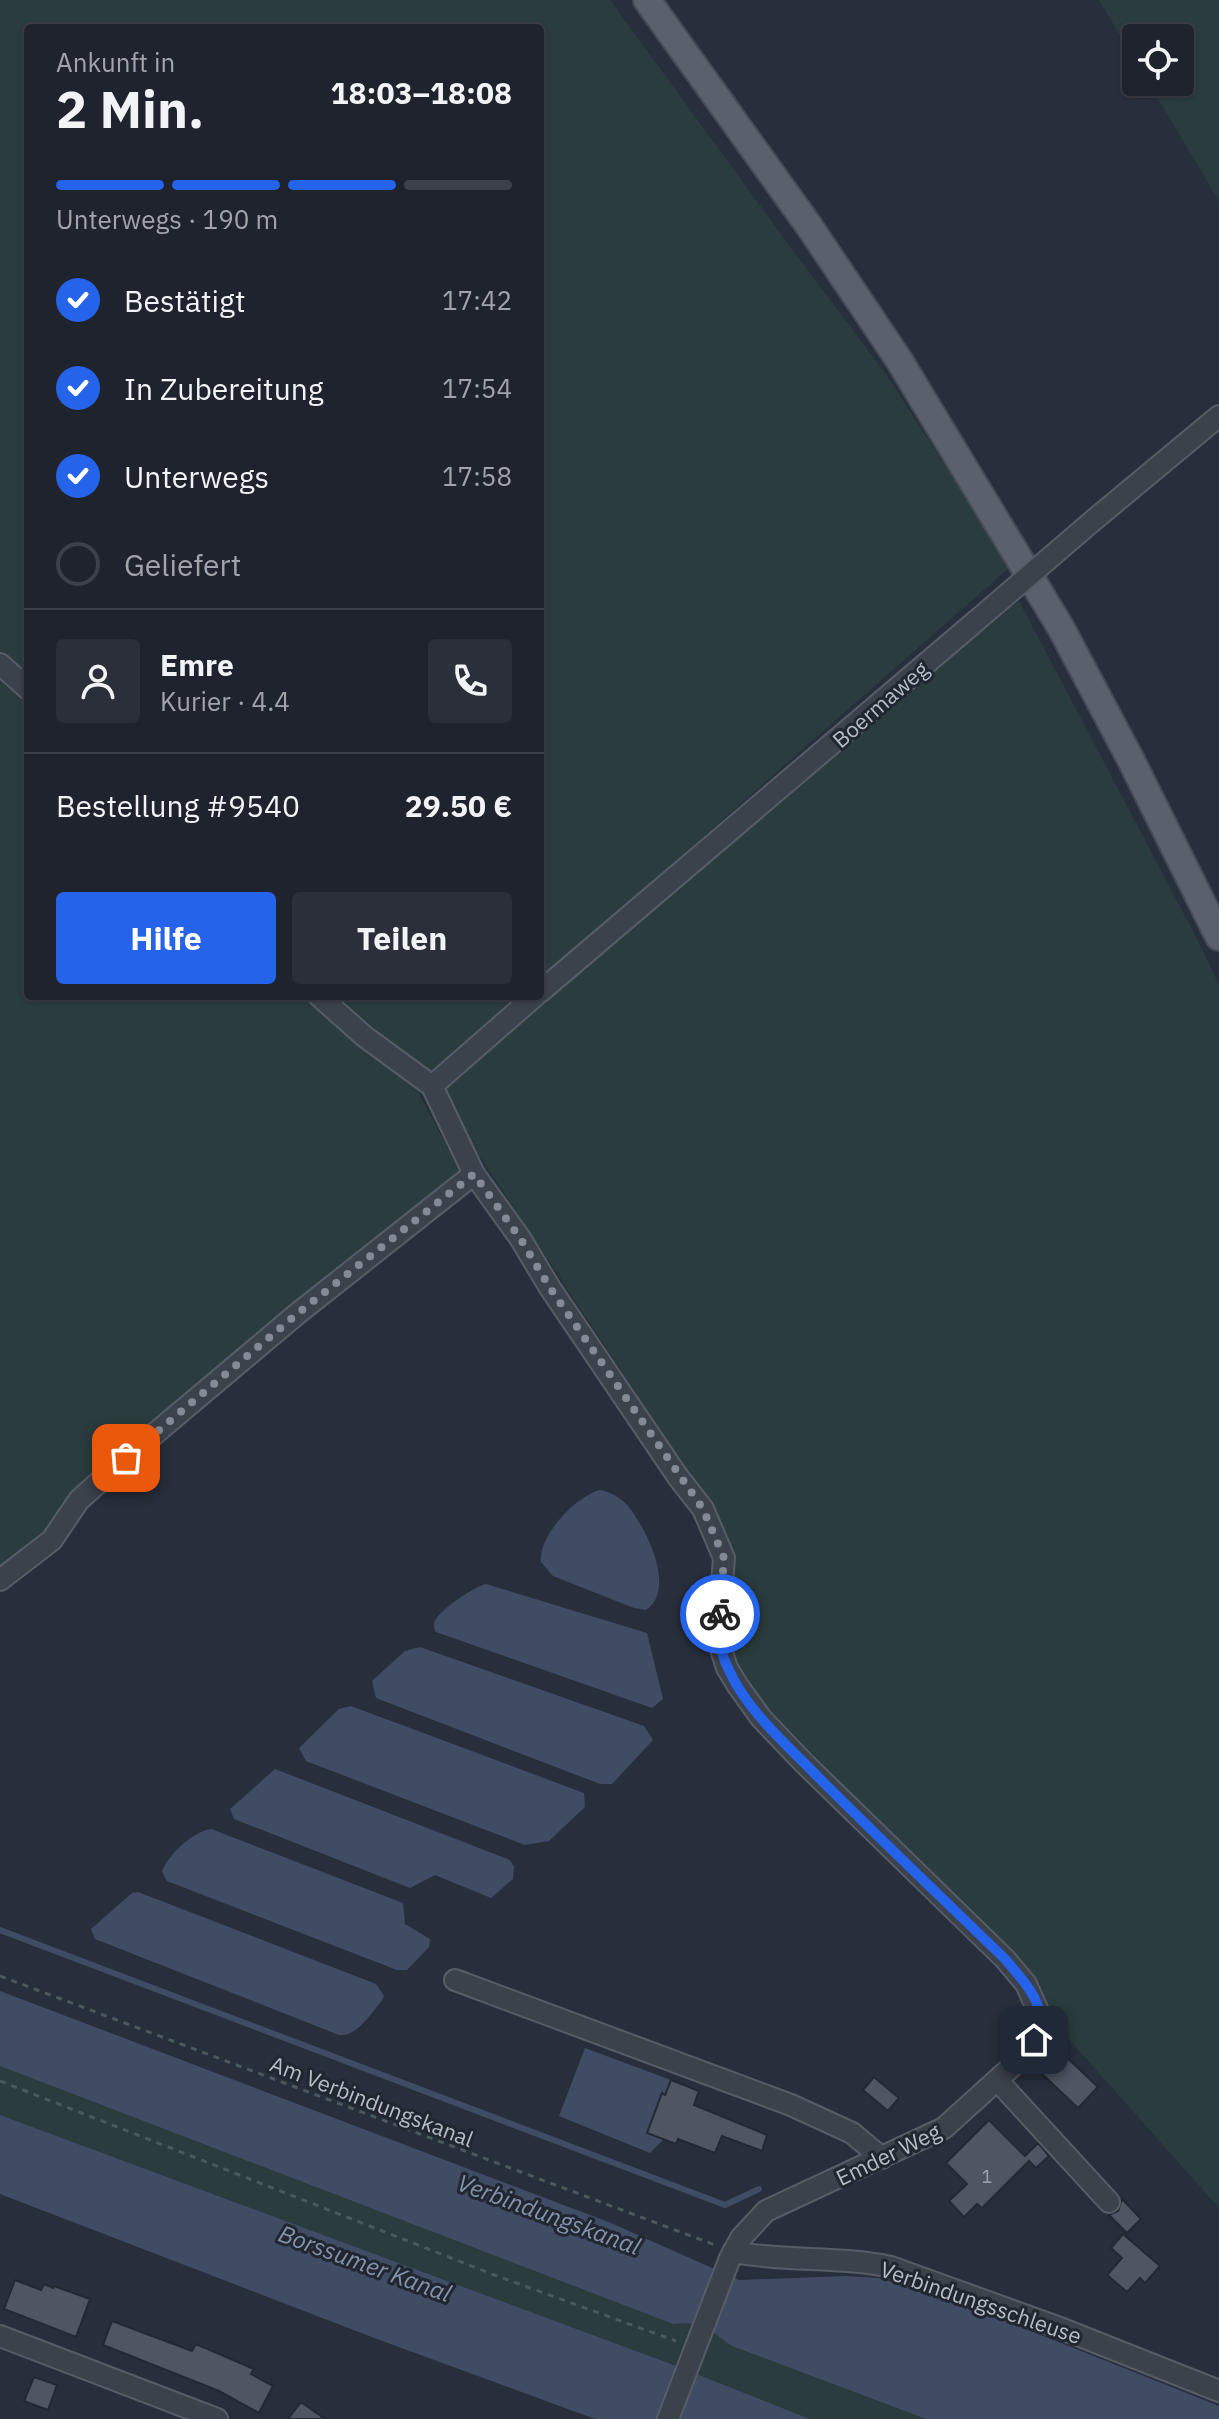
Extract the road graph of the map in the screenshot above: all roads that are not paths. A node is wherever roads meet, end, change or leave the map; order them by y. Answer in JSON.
{"nodes":[{"id":1,"x":647,"y":0,"type":"edge"},
{"id":2,"x":1219,"y":416,"type":"edge"},
{"id":3,"x":0,"y":664,"type":"edge"},
{"id":4,"x":24,"y":685,"type":"edge"},
{"id":5,"x":1219,"y":937,"type":"edge"},
{"id":6,"x":544,"y":989,"type":"edge"},
{"id":7,"x":324,"y":1000,"type":"edge"},
{"id":8,"x":530,"y":1000,"type":"edge"},
{"id":9,"x":432,"y":1086,"type":"junction"},
{"id":10,"x":474,"y":1174,"type":"junction"},
{"id":11,"x":0,"y":1580,"type":"edge"},
{"id":12,"x":455,"y":1980,"type":"dead end"},
{"id":13,"x":997,"y":2080,"type":"junction"},
{"id":14,"x":882,"y":2158,"type":"junction"},
{"id":15,"x":1109,"y":2202,"type":"dead end"},
{"id":16,"x":731,"y":2259,"type":"junction"},
{"id":17,"x":0,"y":2336,"type":"edge"},
{"id":18,"x":1219,"y":2391,"type":"edge"},
{"id":19,"x":217,"y":2419,"type":"edge"},
{"id":20,"x":668,"y":2419,"type":"edge"}],
"edges":[{"from":1,"to":5,"type":"main road"},
{"from":2,"to":6,"type":"street","name":"Boermaweg","bridge":true},
{"from":3,"to":4,"type":"street"},
{"from":7,"to":9,"type":"street","name":"Emder Weg"},
{"from":8,"to":9,"type":"street"},
{"from":9,"to":10,"type":"street","name":"Emder Weg"},
{"from":10,"to":11,"type":"street"},
{"from":10,"to":13,"type":"street","name":"Emder Weg"},
{"from":12,"to":14,"type":"street"},
{"from":13,"to":14,"type":"street","name":"Emder Weg"},
{"from":13,"to":15,"type":"street"},
{"from":14,"to":16,"type":"street","name":"Emder Weg"},
{"from":16,"to":18,"type":"street","name":"Verbindungsschleuse"},
{"from":16,"to":20,"type":"street"},
{"from":17,"to":19,"type":"street"}]}
